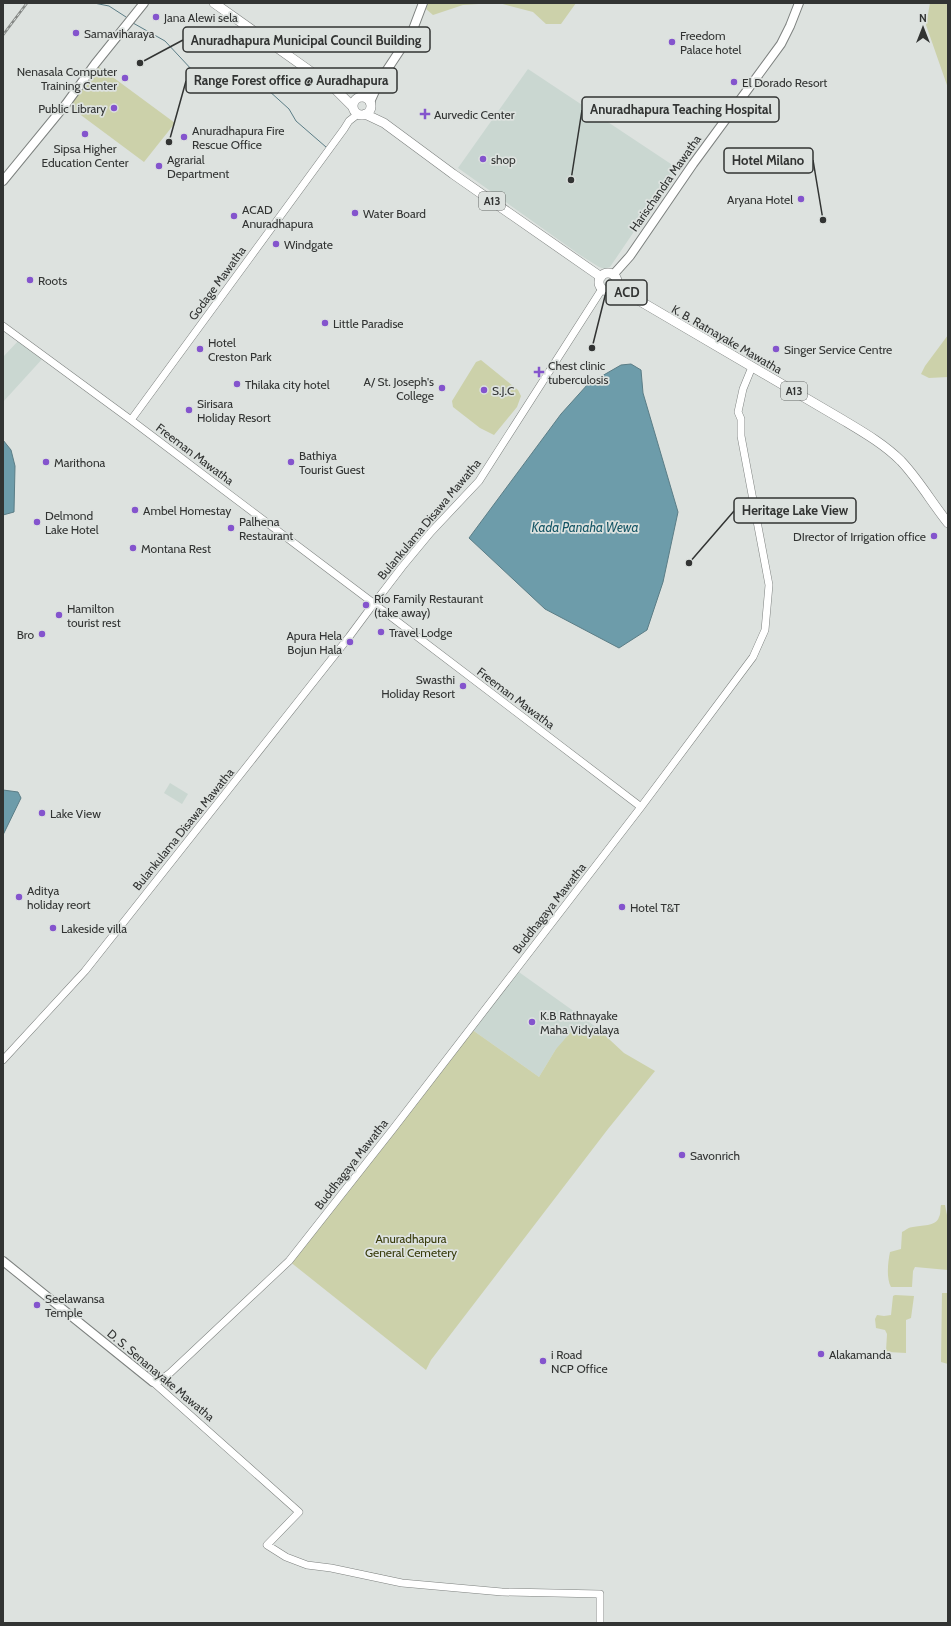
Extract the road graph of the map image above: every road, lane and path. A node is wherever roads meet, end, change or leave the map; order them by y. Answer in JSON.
{"nodes":[{"id":1,"x":144,"y":3,"type":"edge"},
{"id":2,"x":214,"y":3,"type":"edge"},
{"id":3,"x":423,"y":3,"type":"edge"},
{"id":4,"x":799,"y":3,"type":"edge"},
{"id":5,"x":379,"y":82,"type":"junction"},
{"id":6,"x":334,"y":88,"type":"junction"},
{"id":7,"x":360,"y":97,"type":"junction"},
{"id":8,"x":371,"y":104,"type":"junction"},
{"id":9,"x":357,"y":111,"type":"junction"},
{"id":10,"x":384,"y":123,"type":"junction"},
{"id":11,"x":3,"y":181,"type":"edge"},
{"id":12,"x":613,"y":275,"type":"junction"},
{"id":13,"x":601,"y":277,"type":"junction"},
{"id":14,"x":616,"y":287,"type":"junction"},
{"id":15,"x":602,"y":290,"type":"junction"},
{"id":16,"x":3,"y":326,"type":"edge"},
{"id":17,"x":752,"y":367,"type":"junction"},
{"id":18,"x":131,"y":420,"type":"junction"},
{"id":19,"x":948,"y":523,"type":"edge"},
{"id":20,"x":374,"y":604,"type":"junction"},
{"id":21,"x":641,"y":808,"type":"junction"},
{"id":22,"x":3,"y":1060,"type":"edge"},
{"id":23,"x":3,"y":1261,"type":"edge"},
{"id":24,"x":153,"y":1382,"type":"junction"},
{"id":25,"x":600,"y":1623,"type":"edge"}],
"edges":[{"from":1,"to":11,"type":"main road"},
{"from":2,"to":6,"type":"highway","number":"A13"},
{"from":3,"to":5,"type":"main road"},
{"from":4,"to":12,"type":"main road","name":"Harischandra Mawatha"},
{"from":5,"to":7,"type":"main road"},
{"from":5,"to":8,"type":"main road"},
{"from":6,"to":7,"type":"highway","number":"A13"},
{"from":6,"to":9,"type":"highway","number":"A13"},
{"from":7,"to":8,"type":"highway"},
{"from":7,"to":9,"type":"highway"},
{"from":8,"to":9,"type":"highway"},
{"from":8,"to":10,"type":"highway","number":"A13"},
{"from":9,"to":10,"type":"highway","number":"A13"},
{"from":9,"to":18,"type":"main road","name":"Godage Mawatha"},
{"from":10,"to":13,"type":"highway","number":"A13"},
{"from":12,"to":13,"type":"highway"},
{"from":12,"to":14,"type":"highway"},
{"from":13,"to":15,"type":"highway"},
{"from":14,"to":15,"type":"highway"},
{"from":14,"to":17,"type":"highway","name":"K. B. Ratnayake Mawatha","number":"A13"},
{"from":15,"to":20,"type":"main road","name":"Bulankulama Disawa Mawatha"},
{"from":16,"to":18,"type":"main road","name":"Freeman Mawatha"},
{"from":17,"to":19,"type":"highway","name":"K. B. Ratnayake Mawatha","number":"A13"},
{"from":17,"to":21,"type":"main road","name":"Buddhagaya Mawatha"},
{"from":18,"to":20,"type":"main road","name":"Freeman Mawatha"},
{"from":20,"to":21,"type":"main road","name":"Freeman Mawatha"},
{"from":20,"to":22,"type":"main road","name":"Bulankulama Disawa Mawatha"},
{"from":21,"to":24,"type":"main road","name":"Buddhagaya Mawatha"},
{"from":23,"to":24,"type":"main road","name":"D. S. Senanayake Mawatha"},
{"from":24,"to":25,"type":"main road","name":"D. S. Senanayake Mawatha"}]}
